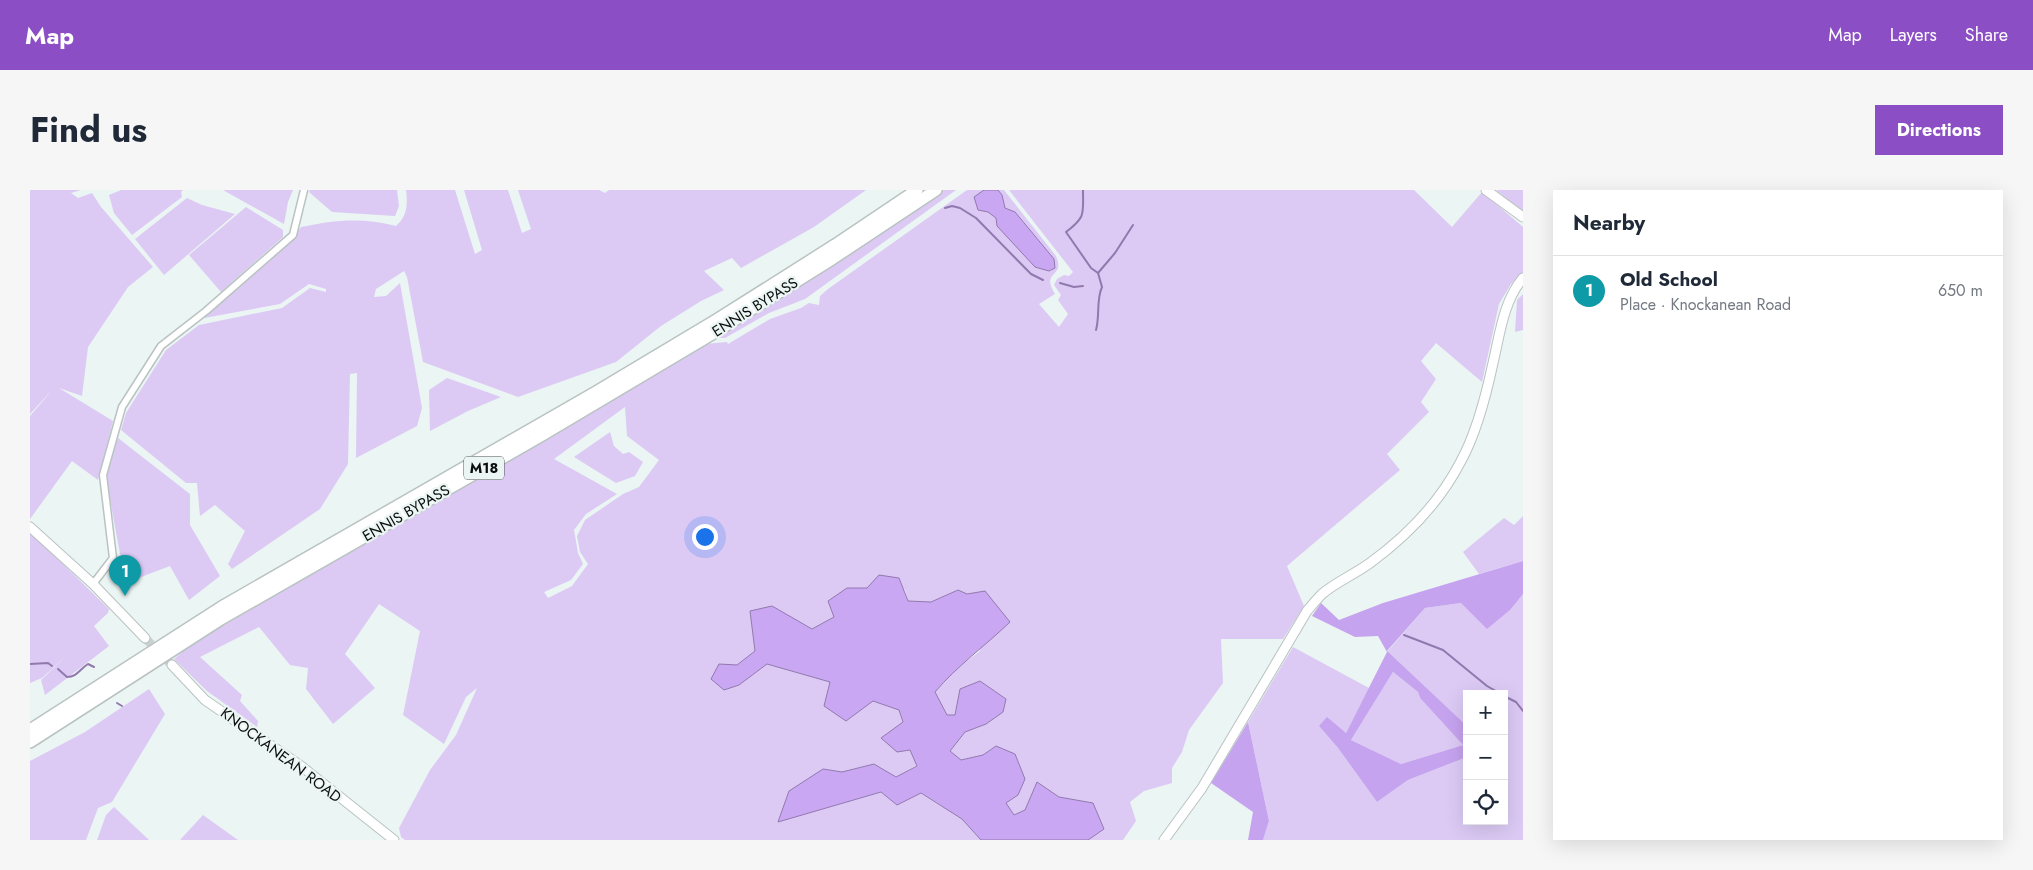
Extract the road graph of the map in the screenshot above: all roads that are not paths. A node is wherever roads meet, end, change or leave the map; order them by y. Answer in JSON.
{"nodes":[{"id":1,"x":304,"y":190,"type":"edge"},
{"id":2,"x":918,"y":190,"type":"edge"},
{"id":3,"x":936,"y":190,"type":"edge"},
{"id":4,"x":1486,"y":190,"type":"edge"},
{"id":5,"x":1523,"y":217,"type":"edge"},
{"id":6,"x":1523,"y":278,"type":"edge"},
{"id":7,"x":30,"y":526,"type":"edge"},
{"id":8,"x":93,"y":584,"type":"junction"},
{"id":9,"x":145,"y":638,"type":"tunnel mouth"},
{"id":10,"x":172,"y":665,"type":"tunnel mouth"},
{"id":11,"x":30,"y":730,"type":"edge"},
{"id":12,"x":30,"y":742,"type":"edge"},
{"id":13,"x":394,"y":840,"type":"edge"},
{"id":14,"x":1164,"y":840,"type":"edge"}],
"edges":[{"from":1,"to":8,"type":"street"},
{"from":2,"to":11,"type":"highway","name":"ENNIS BYPASS","number":"M18"},
{"from":3,"to":12,"type":"highway","name":"ENNIS BYPASS","number":"M18"},
{"from":4,"to":5,"type":"street"},
{"from":6,"to":14,"type":"street"},
{"from":7,"to":8,"type":"street"},
{"from":8,"to":9,"type":"street"},
{"from":10,"to":13,"type":"street","name":"KNOCKANEAN ROAD"}]}
